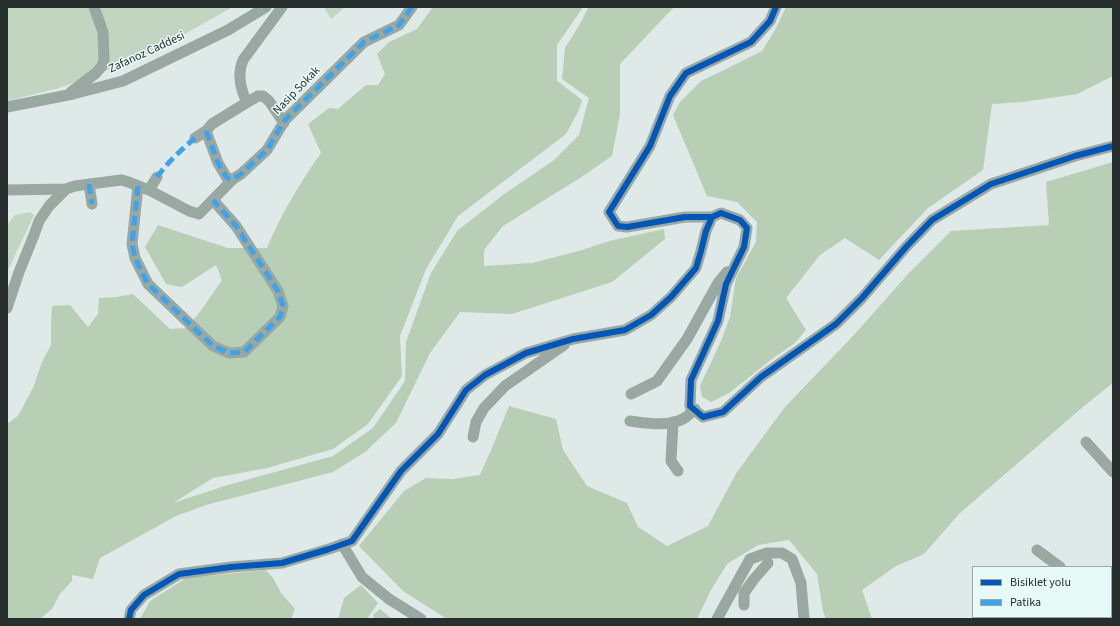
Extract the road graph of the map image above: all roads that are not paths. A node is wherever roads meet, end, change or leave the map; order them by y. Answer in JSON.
{"nodes":[{"id":1,"x":94,"y":7,"type":"edge"},
{"id":2,"x":266,"y":7,"type":"edge"},
{"id":3,"x":282,"y":7,"type":"edge"},
{"id":4,"x":412,"y":7,"type":"edge"},
{"id":5,"x":776,"y":7,"type":"edge"},
{"id":6,"x":66,"y":96,"type":"junction"},
{"id":7,"x":246,"y":102,"type":"junction"},
{"id":8,"x":7,"y":107,"type":"edge"},
{"id":9,"x":284,"y":123,"type":"junction"},
{"id":10,"x":206,"y":131,"type":"junction"},
{"id":11,"x":195,"y":138,"type":"dead end"},
{"id":12,"x":1113,"y":146,"type":"edge"},
{"id":13,"x":157,"y":177,"type":"dead end"},
{"id":14,"x":233,"y":179,"type":"junction"},
{"id":15,"x":89,"y":184,"type":"junction"},
{"id":16,"x":138,"y":186,"type":"junction"},
{"id":17,"x":66,"y":189,"type":"junction"},
{"id":18,"x":7,"y":190,"type":"edge"},
{"id":19,"x":149,"y":190,"type":"junction"},
{"id":20,"x":213,"y":200,"type":"junction"},
{"id":21,"x":92,"y":204,"type":"dead end"},
{"id":22,"x":712,"y":217,"type":"junction"},
{"id":23,"x":738,"y":259,"type":"junction"},
{"id":24,"x":7,"y":308,"type":"edge"},
{"id":25,"x":573,"y":339,"type":"junction"},
{"id":26,"x":631,"y":394,"type":"dead end"},
{"id":27,"x":695,"y":409,"type":"junction"},
{"id":28,"x":630,"y":421,"type":"dead end"},
{"id":29,"x":673,"y":422,"type":"junction"},
{"id":30,"x":473,"y":437,"type":"dead end"},
{"id":31,"x":1086,"y":442,"type":"dead end"},
{"id":32,"x":678,"y":471,"type":"dead end"},
{"id":33,"x":1113,"y":472,"type":"edge"},
{"id":34,"x":342,"y":544,"type":"junction"},
{"id":35,"x":1037,"y":550,"type":"dead end"},
{"id":36,"x":768,"y":563,"type":"dead end"},
{"id":37,"x":1059,"y":566,"type":"edge"},
{"id":38,"x":733,"y":590,"type":"junction"},
{"id":39,"x":744,"y":593,"type":"junction"},
{"id":40,"x":744,"y":605,"type":"dead end"},
{"id":41,"x":129,"y":619,"type":"edge"},
{"id":42,"x":421,"y":619,"type":"edge"},
{"id":43,"x":717,"y":619,"type":"edge"},
{"id":44,"x":804,"y":619,"type":"edge"}],
"edges":[{"from":1,"to":6,"type":"street"},
{"from":2,"to":6,"type":"street","name":"Zafanoz Caddesi"},
{"from":3,"to":7,"type":"street"},
{"from":4,"to":9,"type":"street","name":"Nasip Sokak"},
{"from":5,"to":22,"type":"street"},
{"from":6,"to":8,"type":"street","name":"Zafanoz Caddesi"},
{"from":7,"to":9,"type":"street"},
{"from":7,"to":10,"type":"street"},
{"from":9,"to":14,"type":"street","name":"Nasip Sokak"},
{"from":10,"to":11,"type":"street"},
{"from":10,"to":14,"type":"street"},
{"from":12,"to":27,"type":"street"},
{"from":13,"to":19,"type":"street"},
{"from":14,"to":20,"type":"street","name":"Nasip Sokak"},
{"from":15,"to":16,"type":"street"},
{"from":15,"to":17,"type":"street"},
{"from":15,"to":21,"type":"street"},
{"from":16,"to":19,"type":"street"},
{"from":16,"to":20,"type":"street"},
{"from":17,"to":18,"type":"street"},
{"from":17,"to":24,"type":"street"},
{"from":19,"to":20,"type":"street","name":"Nasip Sokak"},
{"from":22,"to":23,"type":"street"},
{"from":22,"to":25,"type":"street"},
{"from":23,"to":26,"type":"street"},
{"from":23,"to":27,"type":"street"},
{"from":25,"to":30,"type":"street"},
{"from":25,"to":34,"type":"street"},
{"from":27,"to":29,"type":"street"},
{"from":28,"to":29,"type":"street"},
{"from":29,"to":32,"type":"street"},
{"from":31,"to":33,"type":"street"},
{"from":34,"to":41,"type":"street"},
{"from":34,"to":42,"type":"street"},
{"from":35,"to":37,"type":"street"},
{"from":36,"to":39,"type":"street"},
{"from":38,"to":39,"type":"street"},
{"from":38,"to":43,"type":"street"},
{"from":38,"to":44,"type":"street"},
{"from":39,"to":40,"type":"street"}]}
